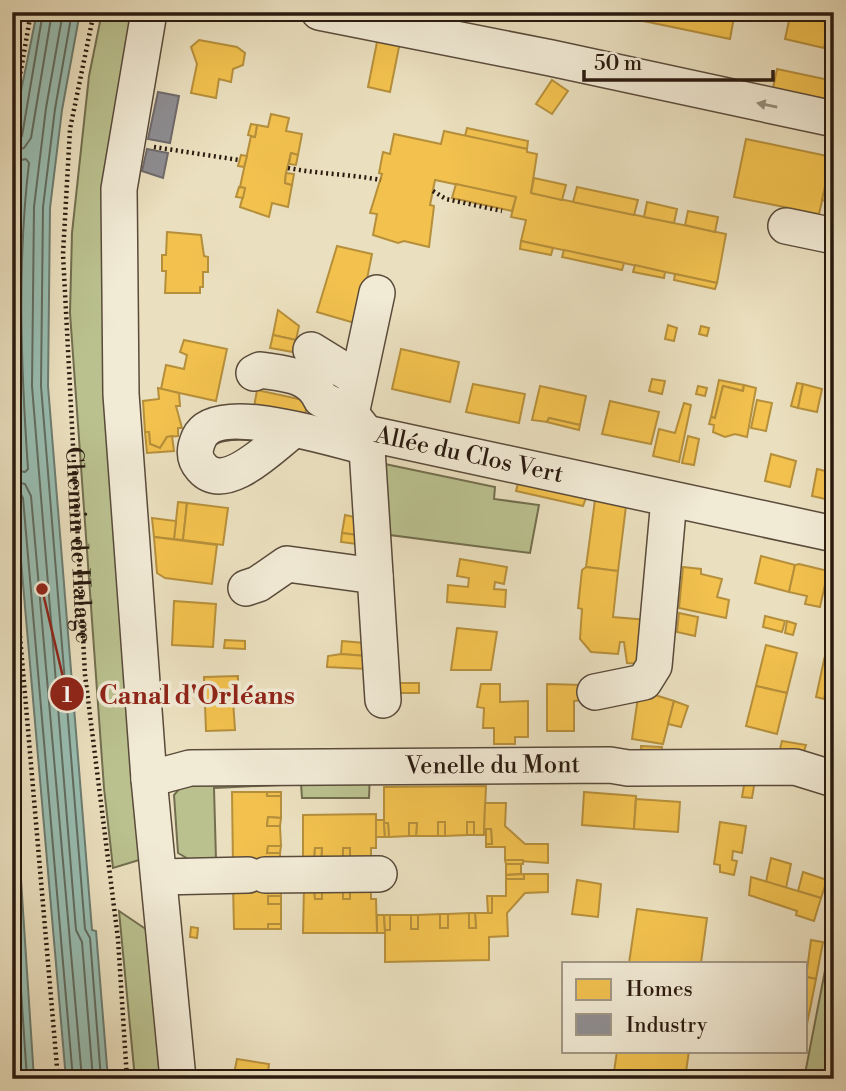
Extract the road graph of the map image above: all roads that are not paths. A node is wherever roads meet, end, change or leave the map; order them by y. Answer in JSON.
{"nodes":[{"id":1,"x":149,"y":12,"type":"edge"},
{"id":2,"x":319,"y":12,"type":"edge"},
{"id":3,"x":834,"y":119,"type":"edge"},
{"id":4,"x":786,"y":226,"type":"dead end"},
{"id":5,"x":834,"y":236,"type":"edge"},
{"id":6,"x":377,"y":293,"type":"dead end"},
{"id":7,"x":311,"y":351,"type":"dead end"},
{"id":8,"x":254,"y":373,"type":"dead end"},
{"id":9,"x":358,"y":379,"type":"junction"},
{"id":10,"x":292,"y":431,"type":"dead end"},
{"id":11,"x":361,"y":431,"type":"junction"},
{"id":12,"x":669,"y":499,"type":"junction"},
{"id":13,"x":834,"y":534,"type":"edge"},
{"id":14,"x":375,"y":576,"type":"junction"},
{"id":15,"x":246,"y":588,"type":"dead end"},
{"id":16,"x":595,"y":692,"type":"dead end"},
{"id":17,"x":383,"y":700,"type":"dead end"},
{"id":18,"x":149,"y":779,"type":"junction"},
{"id":19,"x":834,"y":779,"type":"edge"},
{"id":20,"x":379,"y":874,"type":"dead end"},
{"id":21,"x":160,"y":877,"type":"junction"},
{"id":22,"x":178,"y":1079,"type":"edge"}],
"edges":[{"from":1,"to":18,"type":"street"},
{"from":3,"to":2,"type":"street","one_way":true},
{"from":4,"to":5,"type":"street"},
{"from":6,"to":9,"type":"street"},
{"from":7,"to":9,"type":"street"},
{"from":8,"to":11,"type":"street"},
{"from":9,"to":11,"type":"street"},
{"from":10,"to":11,"type":"street"},
{"from":11,"to":12,"type":"street","name":"Allée du Clos Vert"},
{"from":11,"to":14,"type":"street","name":"Allée du Clos Vert"},
{"from":12,"to":13,"type":"street","name":"Allée du Clos Vert"},
{"from":12,"to":16,"type":"street"},
{"from":14,"to":15,"type":"street"},
{"from":14,"to":17,"type":"street","name":"Allée du Clos Vert"},
{"from":18,"to":19,"type":"street","name":"Venelle du Mont"},
{"from":18,"to":21,"type":"street"},
{"from":20,"to":21,"type":"street"},
{"from":21,"to":22,"type":"street"}]}
